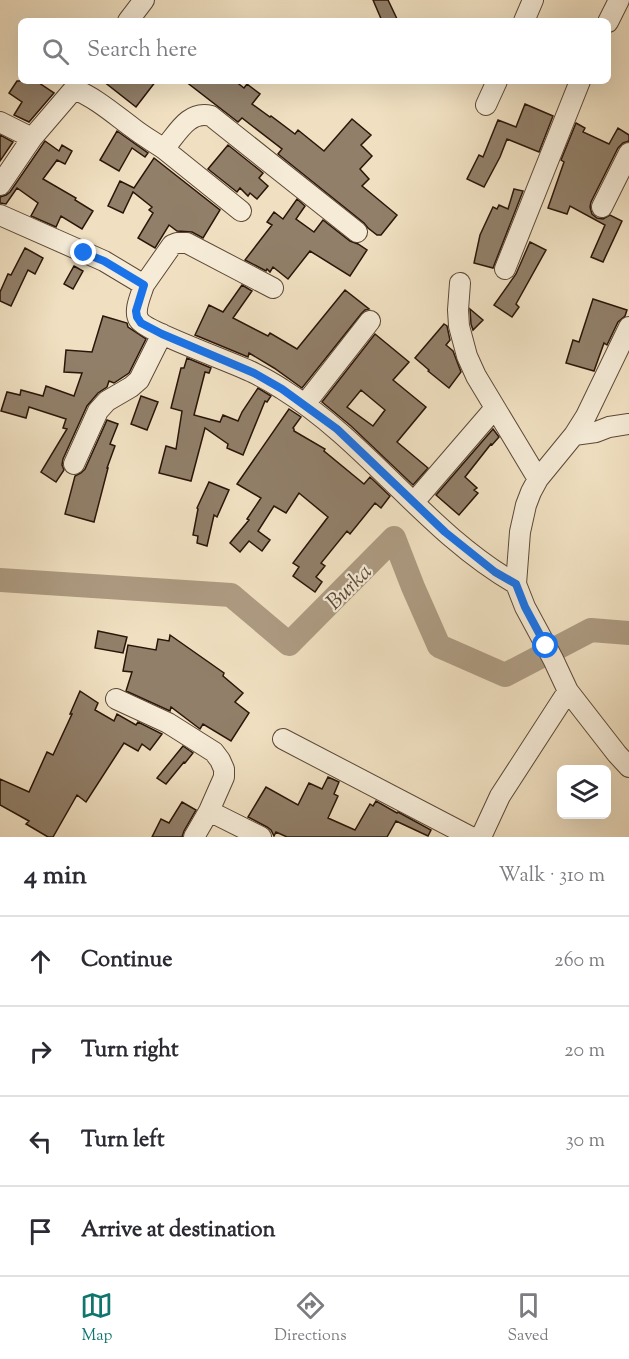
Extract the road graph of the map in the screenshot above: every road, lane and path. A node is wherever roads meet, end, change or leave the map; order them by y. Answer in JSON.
{"nodes":[{"id":1,"x":144,"y":0,"type":"edge"},
{"id":2,"x":533,"y":0,"type":"edge"},
{"id":3,"x":619,"y":0,"type":"edge"},
{"id":4,"x":130,"y":18,"type":"edge"},
{"id":5,"x":525,"y":18,"type":"edge"},
{"id":6,"x":610,"y":18,"type":"edge"},
{"id":7,"x":496,"y":84,"type":"edge"},
{"id":8,"x":579,"y":84,"type":"edge"},
{"id":9,"x":78,"y":85,"type":"edge"},
{"id":10,"x":486,"y":105,"type":"dead end"},
{"id":11,"x":0,"y":122,"type":"edge"},
{"id":12,"x":32,"y":138,"type":"junction"},
{"id":13,"x":164,"y":149,"type":"junction"},
{"id":14,"x":629,"y":153,"type":"edge"},
{"id":15,"x":0,"y":185,"type":"edge"},
{"id":16,"x":602,"y":207,"type":"dead end"},
{"id":17,"x":241,"y":211,"type":"dead end"},
{"id":18,"x":0,"y":214,"type":"edge"},
{"id":19,"x":357,"y":232,"type":"dead end"},
{"id":20,"x":505,"y":269,"type":"dead end"},
{"id":21,"x":460,"y":283,"type":"dead end"},
{"id":22,"x":144,"y":285,"type":"junction"},
{"id":23,"x":273,"y":288,"type":"dead end"},
{"id":24,"x":369,"y":321,"type":"dead end"},
{"id":25,"x":629,"y":327,"type":"edge"},
{"id":26,"x":162,"y":334,"type":"junction"},
{"id":27,"x":305,"y":405,"type":"junction"},
{"id":28,"x":495,"y":408,"type":"junction"},
{"id":29,"x":629,"y":424,"type":"edge"},
{"id":30,"x":574,"y":435,"type":"junction"},
{"id":31,"x":74,"y":464,"type":"dead end"},
{"id":32,"x":538,"y":479,"type":"junction"},
{"id":33,"x":414,"y":502,"type":"junction"},
{"id":34,"x":516,"y":584,"type":"junction"},
{"id":35,"x":568,"y":691,"type":"junction"},
{"id":36,"x":116,"y":699,"type":"dead end"},
{"id":37,"x":283,"y":739,"type":"dead end"},
{"id":38,"x":629,"y":767,"type":"edge"},
{"id":39,"x":209,"y":811,"type":"junction"},
{"id":40,"x":194,"y":837,"type":"edge"},
{"id":41,"x":261,"y":837,"type":"edge"},
{"id":42,"x":471,"y":837,"type":"edge"},
{"id":43,"x":481,"y":837,"type":"edge"}],
"edges":[{"from":1,"to":4,"type":"street"},
{"from":2,"to":5,"type":"street"},
{"from":3,"to":6,"type":"street"},
{"from":7,"to":10,"type":"street"},
{"from":8,"to":20,"type":"street"},
{"from":9,"to":12,"type":"street"},
{"from":9,"to":13,"type":"street"},
{"from":11,"to":12,"type":"street"},
{"from":12,"to":15,"type":"street"},
{"from":13,"to":17,"type":"street"},
{"from":13,"to":19,"type":"street"},
{"from":14,"to":16,"type":"street"},
{"from":18,"to":22,"type":"street"},
{"from":21,"to":28,"type":"street"},
{"from":22,"to":23,"type":"street"},
{"from":22,"to":26,"type":"street"},
{"from":24,"to":27,"type":"street"},
{"from":25,"to":30,"type":"street"},
{"from":26,"to":27,"type":"street"},
{"from":26,"to":31,"type":"street"},
{"from":27,"to":33,"type":"street"},
{"from":28,"to":32,"type":"street"},
{"from":28,"to":33,"type":"street"},
{"from":29,"to":30,"type":"street"},
{"from":30,"to":32,"type":"street"},
{"from":32,"to":34,"type":"street"},
{"from":33,"to":34,"type":"street"},
{"from":34,"to":35,"type":"street"},
{"from":35,"to":38,"type":"street"},
{"from":35,"to":43,"type":"street"},
{"from":36,"to":39,"type":"street"},
{"from":37,"to":42,"type":"street"},
{"from":39,"to":40,"type":"street"},
{"from":39,"to":41,"type":"street"}]}
